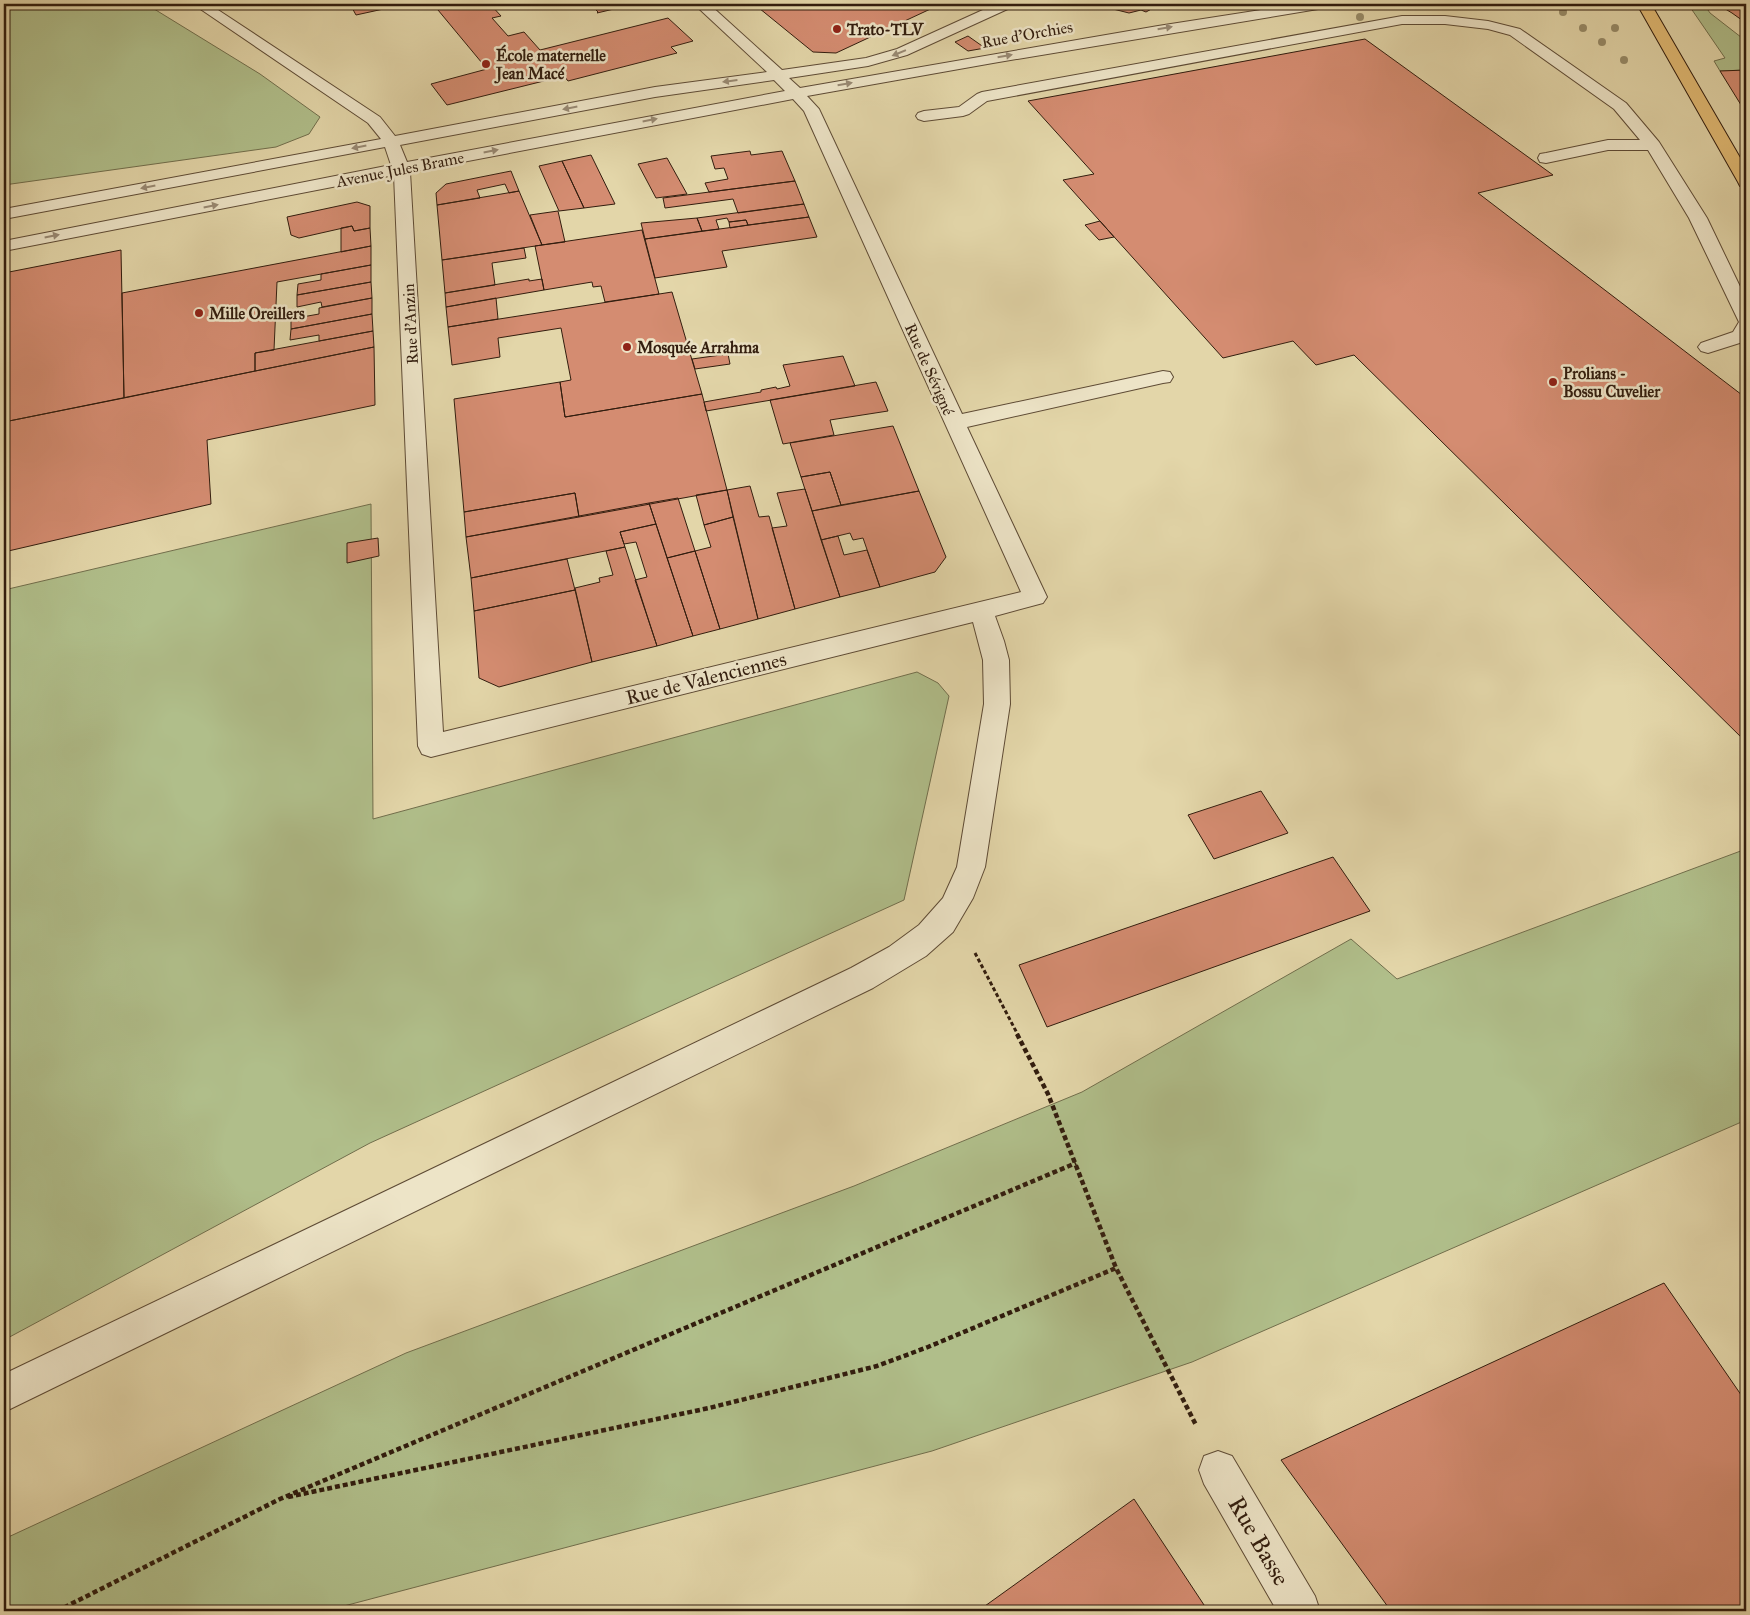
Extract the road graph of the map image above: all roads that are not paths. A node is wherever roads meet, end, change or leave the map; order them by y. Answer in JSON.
{"nodes":[{"id":1,"x":200,"y":4,"type":"edge"},
{"id":2,"x":701,"y":4,"type":"edge"},
{"id":3,"x":1007,"y":4,"type":"edge"},
{"id":4,"x":1324,"y":4,"type":"edge"},
{"id":5,"x":1644,"y":4,"type":"edge"},
{"id":6,"x":934,"y":38,"type":"junction"},
{"id":7,"x":962,"y":63,"type":"junction"},
{"id":8,"x":779,"y":74,"type":"junction"},
{"id":9,"x":796,"y":92,"type":"junction"},
{"id":10,"x":924,"y":116,"type":"dead end"},
{"id":11,"x":391,"y":141,"type":"junction"},
{"id":12,"x":1653,"y":145,"type":"junction"},
{"id":13,"x":1546,"y":158,"type":"dead end"},
{"id":14,"x":400,"y":169,"type":"junction"},
{"id":15,"x":1746,"y":182,"type":"edge"},
{"id":16,"x":4,"y":214,"type":"edge"},
{"id":17,"x":4,"y":246,"type":"edge"},
{"id":18,"x":1746,"y":318,"type":"edge"},
{"id":19,"x":1746,"y":326,"type":"edge"},
{"id":20,"x":1708,"y":347,"type":"dead end"},
{"id":21,"x":1163,"y":377,"type":"dead end"},
{"id":22,"x":954,"y":423,"type":"junction"},
{"id":23,"x":981,"y":610,"type":"junction"},
{"id":24,"x":431,"y":746,"type":"joint"},
{"id":25,"x":4,"y":1393,"type":"edge"},
{"id":26,"x":1218,"y":1470,"type":"road end"},
{"id":27,"x":1300,"y":1611,"type":"edge"}],
"edges":[{"from":1,"to":11,"type":"street","name":"Rue d'Anzin"},
{"from":2,"to":8,"type":"street","name":"Rue de Sévigné"},
{"from":3,"to":6,"type":"street","name":"Avenue Jules Brame"},
{"from":7,"to":4,"type":"street","name":"Rue d'Orchies","one_way":true},
{"from":5,"to":15,"type":"main road"},
{"from":6,"to":7,"type":"street"},
{"from":6,"to":8,"type":"street","name":"Avenue Jules Brame","one_way":true},
{"from":9,"to":7,"type":"street","name":"Rue d'Orchies","one_way":true},
{"from":8,"to":9,"type":"street","name":"Rue de Sévigné"},
{"from":8,"to":11,"type":"street","name":"Avenue Jules Brame","one_way":true},
{"from":14,"to":9,"type":"street","name":"Avenue Jules Brame","one_way":true},
{"from":9,"to":22,"type":"street","name":"Rue de Sévigné"},
{"from":10,"to":12,"type":"street"},
{"from":11,"to":14,"type":"street","name":"Rue d'Anzin"},
{"from":11,"to":16,"type":"street","name":"Avenue Jules Brame","one_way":true},
{"from":12,"to":13,"type":"street"},
{"from":12,"to":18,"type":"street"},
{"from":17,"to":14,"type":"street","name":"Avenue Jules Brame","one_way":true},
{"from":14,"to":24,"type":"street","name":"Rue d'Anzin"},
{"from":19,"to":20,"type":"street"},
{"from":21,"to":22,"type":"street"},
{"from":22,"to":23,"type":"street","name":"Rue de Sévigné"},
{"from":23,"to":24,"type":"street","name":"Rue de Valenciennes"},
{"from":23,"to":25,"type":"street"},
{"from":26,"to":27,"type":"street","name":"Rue Basse"}]}
